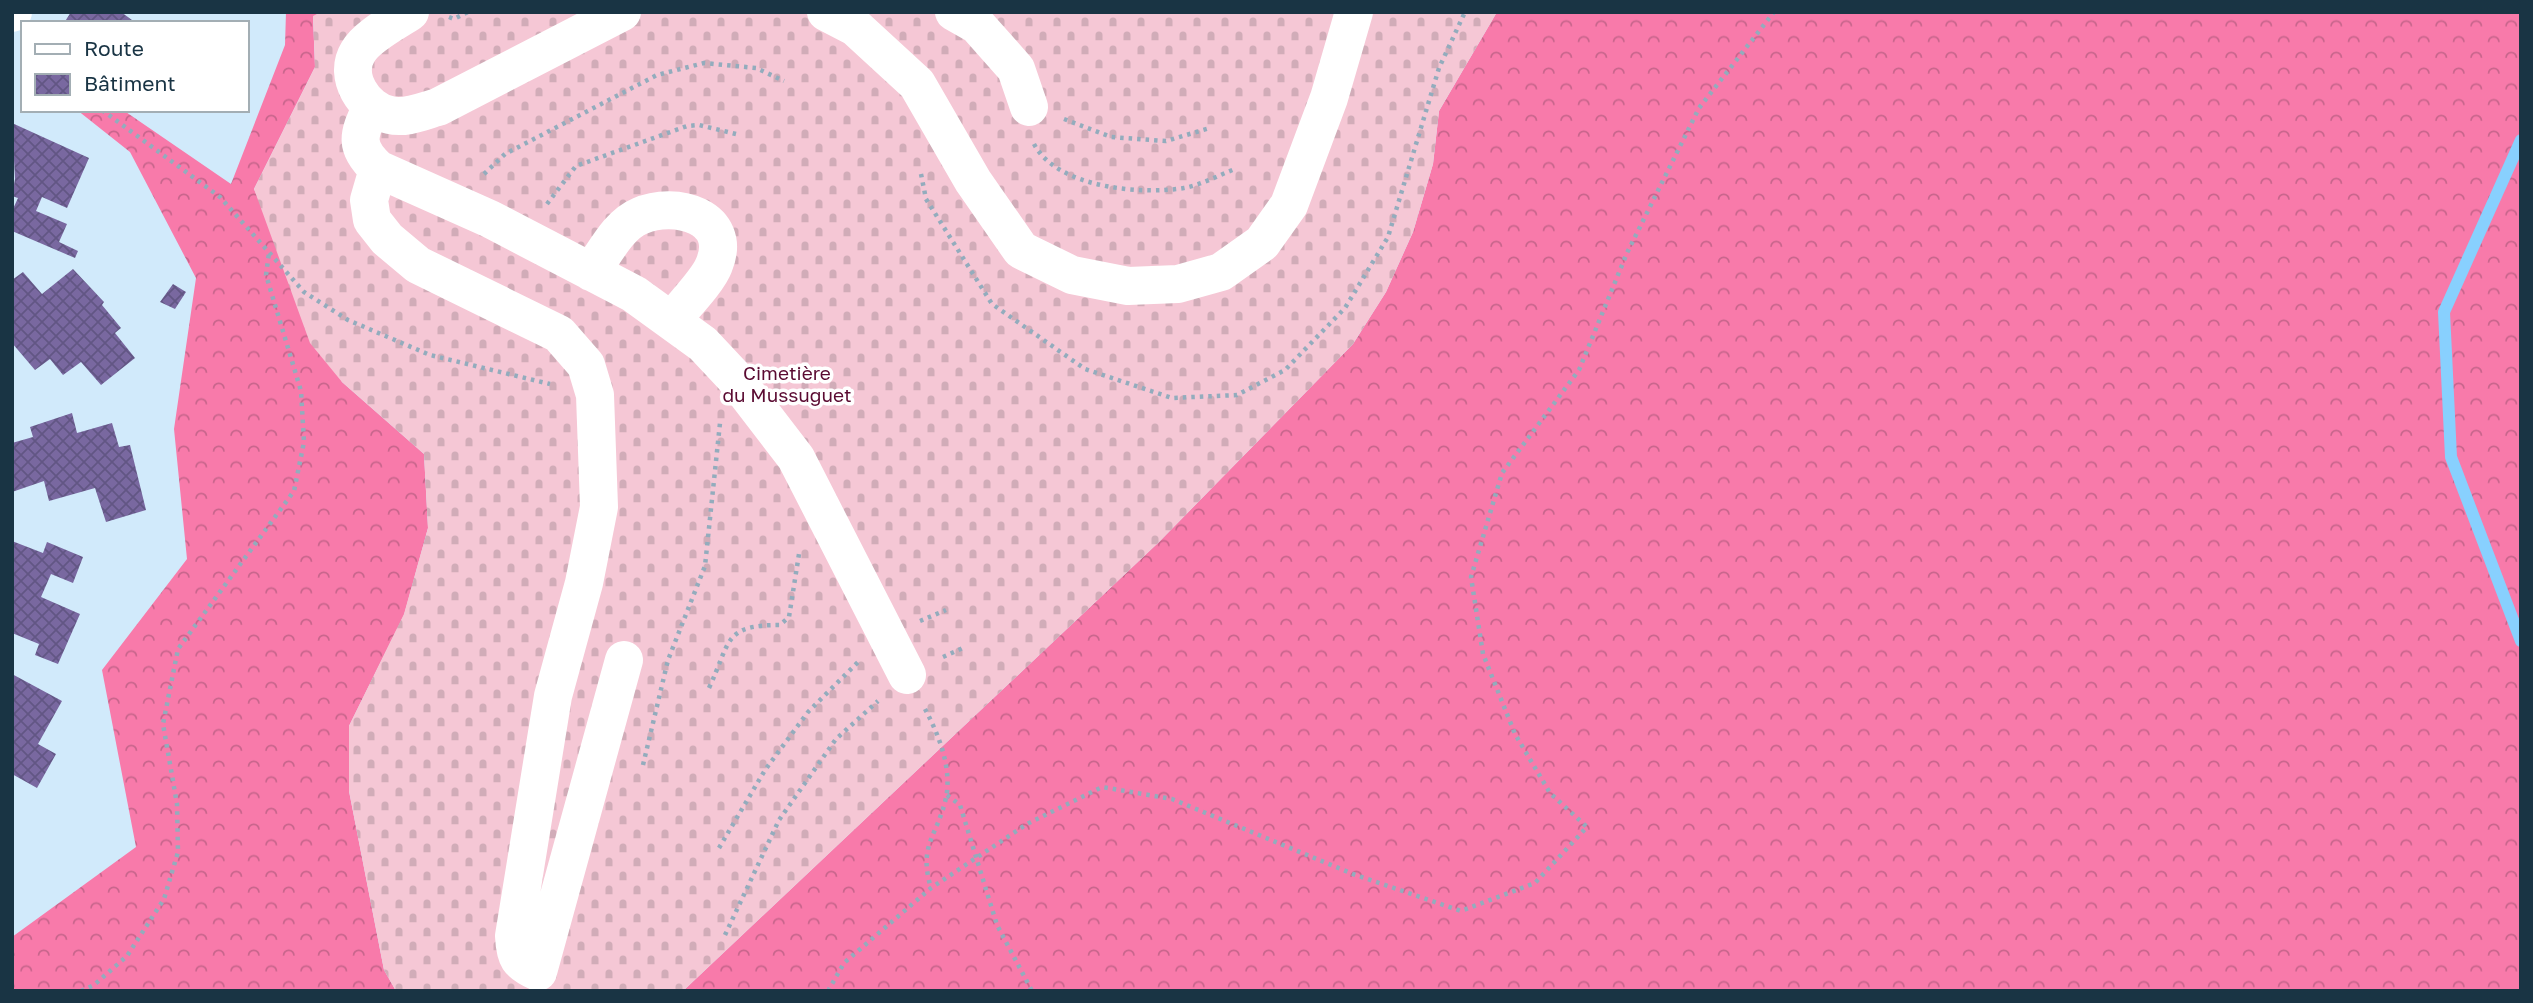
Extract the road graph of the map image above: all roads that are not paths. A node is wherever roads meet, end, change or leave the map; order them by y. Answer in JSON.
{"nodes":[{"id":1,"x":410,"y":12,"type":"edge"},
{"id":2,"x":622,"y":12,"type":"edge"},
{"id":3,"x":954,"y":12,"type":"edge"},
{"id":4,"x":1354,"y":12,"type":"edge"},
{"id":5,"x":848,"y":17,"type":"edge"},
{"id":6,"x":1029,"y":107,"type":"road end"},
{"id":7,"x":371,"y":108,"type":"junction"},
{"id":8,"x":378,"y":169,"type":"junction"},
{"id":9,"x":591,"y":272,"type":"junction"},
{"id":10,"x":671,"y":320,"type":"junction"},
{"id":11,"x":624,"y":660,"type":"dead end"},
{"id":12,"x":907,"y":675,"type":"road end"}],
"edges":[{"from":1,"to":7,"type":"lane"},
{"from":2,"to":7,"type":"lane"},
{"from":3,"to":6,"type":"lane"},
{"from":4,"to":5,"type":"lane"},
{"from":7,"to":8,"type":"lane"},
{"from":8,"to":9,"type":"lane"},
{"from":8,"to":11,"type":"lane"},
{"from":9,"to":10,"type":"lane"},
{"from":9,"to":10,"type":"lane"},
{"from":10,"to":12,"type":"lane"}]}
